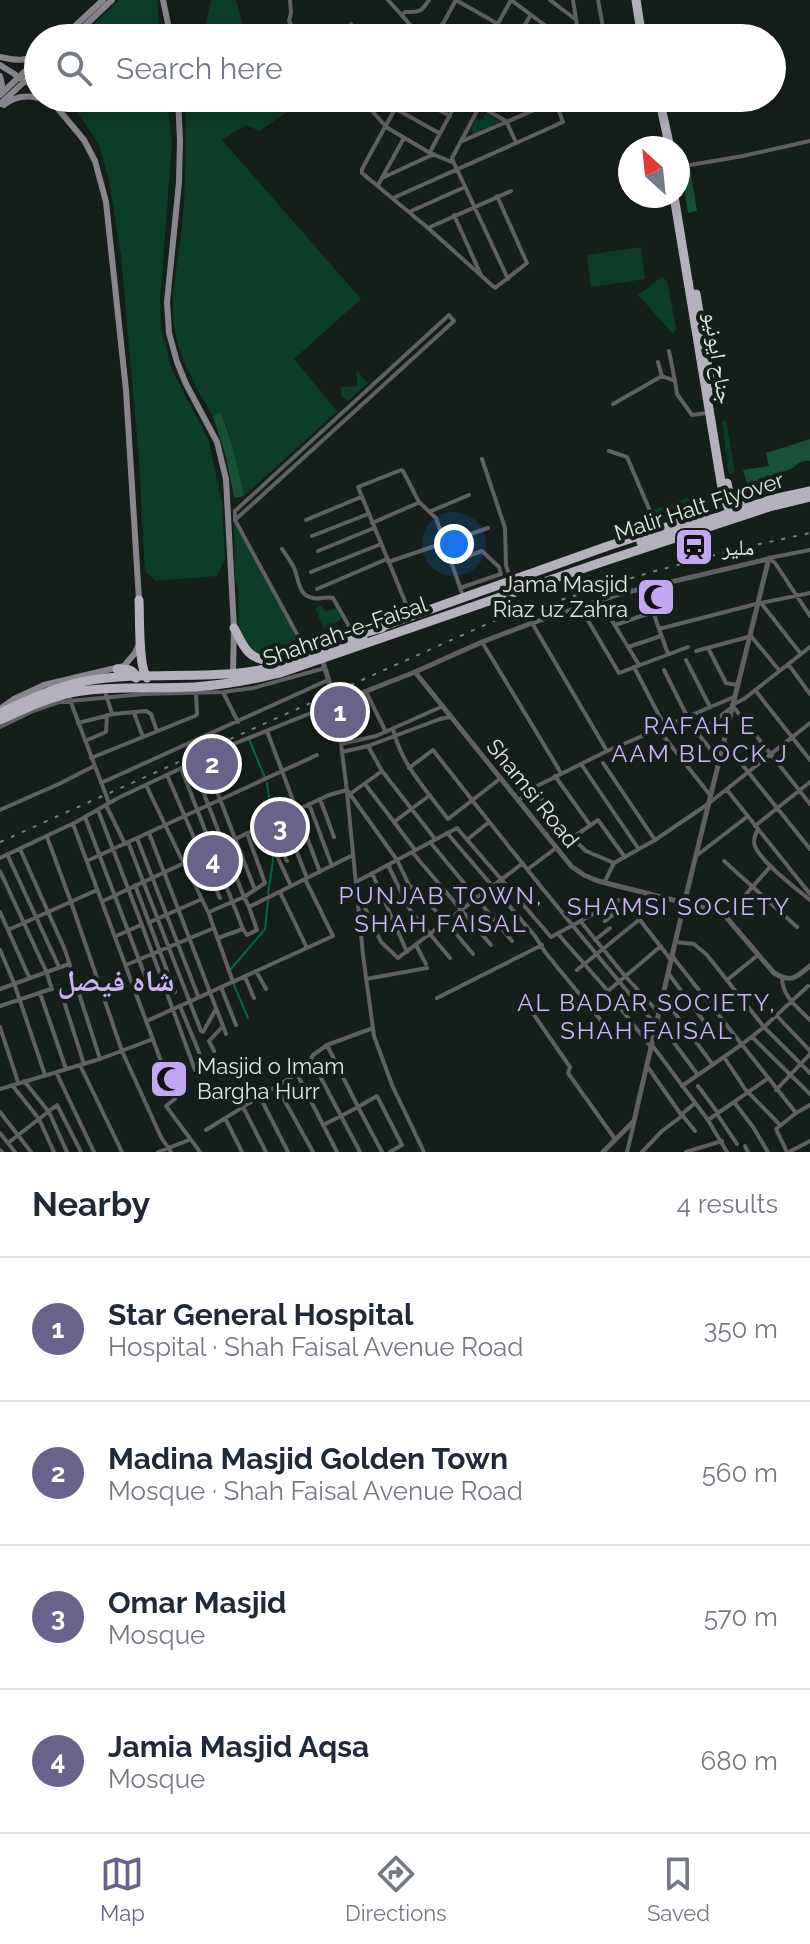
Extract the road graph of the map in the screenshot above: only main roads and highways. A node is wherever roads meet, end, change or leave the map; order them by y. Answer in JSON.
{"nodes":[{"id":1,"x":103,"y":0,"type":"edge"},
{"id":2,"x":112,"y":0,"type":"edge"},
{"id":3,"x":163,"y":0,"type":"edge"},
{"id":4,"x":639,"y":0,"type":"edge"},
{"id":5,"x":77,"y":24,"type":"edge"},
{"id":6,"x":87,"y":24,"type":"edge"},
{"id":7,"x":168,"y":24,"type":"edge"},
{"id":8,"x":643,"y":24,"type":"edge"},
{"id":9,"x":0,"y":57,"type":"edge"},
{"id":10,"x":24,"y":60,"type":"edge"},
{"id":11,"x":0,"y":65,"type":"edge"},
{"id":12,"x":0,"y":76,"type":"edge"},
{"id":13,"x":23,"y":78,"type":"junction"},
{"id":14,"x":0,"y":93,"type":"edge"},
{"id":15,"x":24,"y":98,"type":"edge"},
{"id":16,"x":0,"y":106,"type":"edge"},
{"id":17,"x":62,"y":112,"type":"edge"},
{"id":18,"x":179,"y":112,"type":"edge"},
{"id":19,"x":658,"y":112,"type":"edge"},
{"id":20,"x":665,"y":136,"type":"edge"},
{"id":21,"x":678,"y":208,"type":"edge"},
{"id":22,"x":711,"y":410,"type":"junction"},
{"id":23,"x":810,"y":488,"type":"edge"},
{"id":24,"x":810,"y":497,"type":"edge"},
{"id":25,"x":740,"y":503,"type":"junction"},
{"id":26,"x":728,"y":507,"type":"junction"},
{"id":27,"x":703,"y":515,"type":"junction"},
{"id":28,"x":744,"y":515,"type":"junction"},
{"id":29,"x":706,"y":528,"type":"junction"},
{"id":30,"x":600,"y":559,"type":"junction"},
{"id":31,"x":139,"y":600,"type":"junction"},
{"id":32,"x":234,"y":628,"type":"junction"},
{"id":33,"x":378,"y":628,"type":"junction"},
{"id":34,"x":391,"y":628,"type":"junction"},
{"id":35,"x":357,"y":637,"type":"junction"},
{"id":36,"x":283,"y":656,"type":"junction"},
{"id":37,"x":117,"y":669,"type":"junction"},
{"id":38,"x":280,"y":673,"type":"junction"},
{"id":39,"x":133,"y":682,"type":"junction"},
{"id":40,"x":169,"y":682,"type":"junction"},
{"id":41,"x":222,"y":688,"type":"junction"},
{"id":42,"x":80,"y":691,"type":"junction"},
{"id":43,"x":3,"y":710,"type":"edge"},
{"id":44,"x":0,"y":720,"type":"edge"}],
"edges":[{"from":1,"to":5,"type":"main road"},
{"from":2,"to":6,"type":"main road"},
{"from":3,"to":7,"type":"main road"},
{"from":4,"to":8,"type":"highway"},
{"from":9,"to":10,"type":"main road"},
{"from":11,"to":13,"type":"main road"},
{"from":12,"to":14,"type":"main road"},
{"from":13,"to":14,"type":"main road"},
{"from":13,"to":16,"type":"main road"},
{"from":15,"to":16,"type":"main road"},
{"from":17,"to":31,"type":"main road"},
{"from":18,"to":32,"type":"main road"},
{"from":19,"to":20,"type":"highway"},
{"from":21,"to":22,"type":"highway","name":"جناح ایونیو"},
{"from":22,"to":25,"type":"highway","name":"جناح ایونیو"},
{"from":22,"to":26,"type":"highway","name":"جناح ایونیو"},
{"from":23,"to":25,"type":"highway"},
{"from":23,"to":30,"type":"highway","name":"Malir Halt Flyover"},
{"from":24,"to":28,"type":"highway","name":"Malir Halt Flyover"},
{"from":25,"to":26,"type":"highway"},
{"from":26,"to":27,"type":"highway"},
{"from":26,"to":28,"type":"highway"},
{"from":27,"to":29,"type":"highway"},
{"from":27,"to":33,"type":"highway"},
{"from":28,"to":29,"type":"highway","name":"Malir Halt Flyover"},
{"from":29,"to":30,"type":"highway","name":"Malir Halt Flyover"},
{"from":30,"to":34,"type":"highway","name":"Shahrah-e-Faisal"},
{"from":30,"to":38,"type":"highway","name":"Shahrah-e-Faisal"},
{"from":31,"to":37,"type":"main road"},
{"from":31,"to":40,"type":"highway"},
{"from":32,"to":36,"type":"highway"},
{"from":32,"to":41,"type":"main road"},
{"from":33,"to":34,"type":"highway"},
{"from":33,"to":35,"type":"highway"},
{"from":34,"to":35,"type":"highway","name":"Shahrah-e-Faisal"},
{"from":35,"to":36,"type":"highway"},
{"from":35,"to":43,"type":"highway","name":"Shahrah-e-Faisal"},
{"from":36,"to":38,"type":"highway"},
{"from":37,"to":39,"type":"highway"},
{"from":37,"to":43,"type":"main road"},
{"from":38,"to":41,"type":"highway","name":"Shahrah-e-Faisal"},
{"from":39,"to":40,"type":"highway"},
{"from":39,"to":42,"type":"highway"},
{"from":40,"to":41,"type":"highway"},
{"from":41,"to":42,"type":"highway","name":"Shahrah-e-Faisal"},
{"from":42,"to":44,"type":"highway","name":"Shahrah-e-Faisal"}]}
